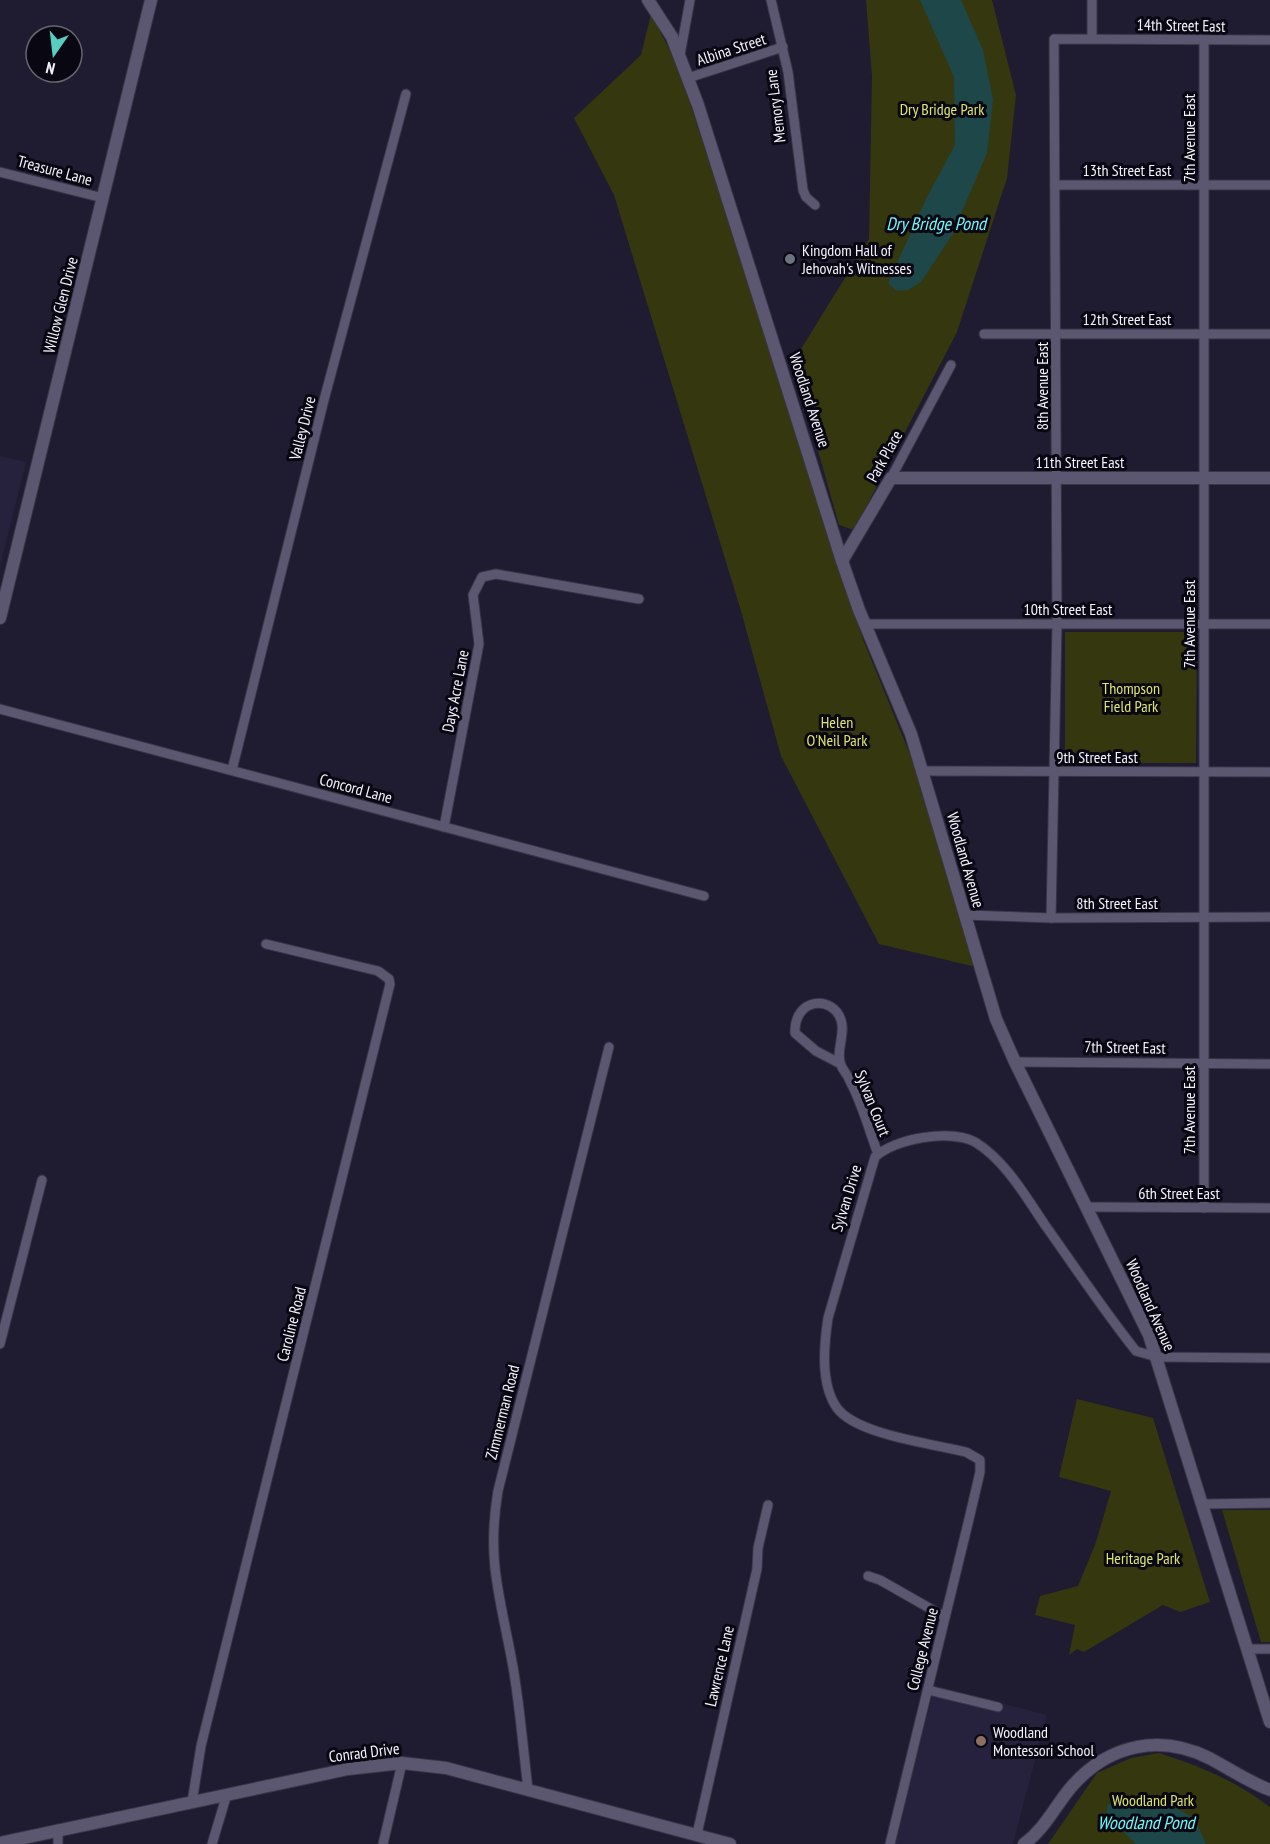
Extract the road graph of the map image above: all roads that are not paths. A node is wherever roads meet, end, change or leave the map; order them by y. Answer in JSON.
{"nodes":[{"id":1,"x":151,"y":0,"type":"edge"},
{"id":2,"x":648,"y":0,"type":"edge"},
{"id":3,"x":690,"y":0,"type":"edge"},
{"id":4,"x":771,"y":0,"type":"edge"},
{"id":5,"x":1092,"y":0,"type":"edge"},
{"id":6,"x":1092,"y":39,"type":"junction"},
{"id":7,"x":1204,"y":40,"type":"junction"},
{"id":8,"x":1270,"y":40,"type":"edge"},
{"id":9,"x":783,"y":47,"type":"junction"},
{"id":10,"x":680,"y":55,"type":"junction"},
{"id":11,"x":688,"y":78,"type":"junction"},
{"id":12,"x":406,"y":94,"type":"dead end"},
{"id":13,"x":0,"y":172,"type":"edge"},
{"id":14,"x":1055,"y":185,"type":"junction"},
{"id":15,"x":1204,"y":185,"type":"junction"},
{"id":16,"x":1270,"y":185,"type":"edge"},
{"id":17,"x":103,"y":198,"type":"junction"},
{"id":18,"x":815,"y":205,"type":"dead end"},
{"id":19,"x":984,"y":334,"type":"dead end"},
{"id":20,"x":1057,"y":334,"type":"junction"},
{"id":21,"x":1205,"y":334,"type":"junction"},
{"id":22,"x":1270,"y":334,"type":"edge"},
{"id":23,"x":951,"y":365,"type":"dead end"},
{"id":24,"x":891,"y":478,"type":"junction"},
{"id":25,"x":1057,"y":478,"type":"junction"},
{"id":26,"x":1205,"y":478,"type":"junction"},
{"id":27,"x":1270,"y":478,"type":"edge"},
{"id":28,"x":842,"y":561,"type":"junction"},
{"id":29,"x":639,"y":599,"type":"dead end"},
{"id":30,"x":0,"y":618,"type":"edge"},
{"id":31,"x":866,"y":624,"type":"junction"},
{"id":32,"x":1057,"y":624,"type":"junction"},
{"id":33,"x":1204,"y":624,"type":"junction"},
{"id":34,"x":1270,"y":624,"type":"edge"},
{"id":35,"x":0,"y":709,"type":"edge"},
{"id":36,"x":232,"y":770,"type":"junction"},
{"id":37,"x":923,"y":771,"type":"junction"},
{"id":38,"x":1054,"y":772,"type":"junction"},
{"id":39,"x":1204,"y":772,"type":"junction"},
{"id":40,"x":1270,"y":772,"type":"edge"},
{"id":41,"x":444,"y":827,"type":"junction"},
{"id":42,"x":704,"y":896,"type":"dead end"},
{"id":43,"x":964,"y":915,"type":"junction"},
{"id":44,"x":1204,"y":917,"type":"junction"},
{"id":45,"x":1270,"y":917,"type":"edge"},
{"id":46,"x":1051,"y":918,"type":"junction"},
{"id":47,"x":266,"y":944,"type":"dead end"},
{"id":48,"x":609,"y":1047,"type":"dead end"},
{"id":49,"x":1015,"y":1062,"type":"junction"},
{"id":50,"x":839,"y":1063,"type":"junction"},
{"id":51,"x":1204,"y":1063,"type":"junction"},
{"id":52,"x":1270,"y":1064,"type":"edge"},
{"id":53,"x":878,"y":1154,"type":"junction"},
{"id":54,"x":42,"y":1180,"type":"dead end"},
{"id":55,"x":1088,"y":1207,"type":"junction"},
{"id":56,"x":1204,"y":1208,"type":"junction"},
{"id":57,"x":1270,"y":1208,"type":"edge"},
{"id":58,"x":0,"y":1344,"type":"edge"},
{"id":59,"x":1157,"y":1358,"type":"junction"},
{"id":60,"x":1270,"y":1358,"type":"edge"},
{"id":61,"x":980,"y":1460,"type":"joint"},
{"id":62,"x":1203,"y":1503,"type":"junction"},
{"id":63,"x":1270,"y":1503,"type":"edge"},
{"id":64,"x":768,"y":1506,"type":"dead end"},
{"id":65,"x":868,"y":1576,"type":"dead end"},
{"id":66,"x":945,"y":1617,"type":"junction"},
{"id":67,"x":1248,"y":1649,"type":"junction"},
{"id":68,"x":1270,"y":1649,"type":"edge"},
{"id":69,"x":928,"y":1690,"type":"junction"},
{"id":70,"x":998,"y":1707,"type":"dead end"},
{"id":71,"x":1270,"y":1722,"type":"edge"},
{"id":72,"x":402,"y":1763,"type":"junction"},
{"id":73,"x":528,"y":1789,"type":"junction"},
{"id":74,"x":1270,"y":1790,"type":"edge"},
{"id":75,"x":227,"y":1794,"type":"junction"},
{"id":76,"x":192,"y":1802,"type":"junction"},
{"id":77,"x":57,"y":1830,"type":"junction"},
{"id":78,"x":697,"y":1834,"type":"junction"},
{"id":79,"x":0,"y":1843,"type":"edge"},
{"id":80,"x":58,"y":1844,"type":"edge"},
{"id":81,"x":212,"y":1844,"type":"edge"},
{"id":82,"x":383,"y":1844,"type":"edge"},
{"id":83,"x":730,"y":1844,"type":"edge"},
{"id":84,"x":890,"y":1844,"type":"edge"},
{"id":85,"x":1024,"y":1844,"type":"edge"}],
"edges":[{"from":1,"to":17,"type":"street","name":"Willow Glen Drive"},
{"from":2,"to":10,"type":"street","name":"Woodland Avenue"},
{"from":3,"to":10,"type":"street"},
{"from":4,"to":9,"type":"street","name":"Memory Lane"},
{"from":5,"to":6,"type":"street"},
{"from":6,"to":7,"type":"street","name":"14th Street East"},
{"from":6,"to":14,"type":"street","name":"8th Avenue East"},
{"from":7,"to":8,"type":"street","name":"14th Street East"},
{"from":7,"to":15,"type":"street","name":"7th Avenue East"},
{"from":9,"to":11,"type":"street","name":"Albina Street"},
{"from":9,"to":18,"type":"street","name":"Memory Lane"},
{"from":10,"to":11,"type":"street","name":"Woodland Avenue"},
{"from":11,"to":28,"type":"street","name":"Woodland Avenue"},
{"from":12,"to":36,"type":"street","name":"Valley Drive"},
{"from":13,"to":17,"type":"street","name":"Treasure Lane"},
{"from":14,"to":15,"type":"street","name":"13th Street East"},
{"from":14,"to":20,"type":"street","name":"8th Avenue East"},
{"from":15,"to":16,"type":"street","name":"13th Street East"},
{"from":15,"to":21,"type":"street","name":"7th Avenue East"},
{"from":17,"to":30,"type":"street","name":"Willow Glen Drive"},
{"from":19,"to":20,"type":"street","name":"12th Street East"},
{"from":20,"to":21,"type":"street","name":"12th Street East"},
{"from":20,"to":25,"type":"street","name":"8th Avenue East"},
{"from":21,"to":22,"type":"street","name":"12th Street East"},
{"from":21,"to":26,"type":"street","name":"7th Avenue East"},
{"from":23,"to":24,"type":"street","name":"Park Place"},
{"from":24,"to":25,"type":"street","name":"11th Street East"},
{"from":24,"to":28,"type":"street","name":"Park Place"},
{"from":25,"to":26,"type":"street","name":"11th Street East"},
{"from":25,"to":32,"type":"street","name":"8th Avenue East"},
{"from":26,"to":27,"type":"street","name":"11th Street East"},
{"from":26,"to":33,"type":"street","name":"7th Avenue East"},
{"from":28,"to":31,"type":"street","name":"Woodland Avenue"},
{"from":29,"to":41,"type":"street","name":"Days Acre Lane"},
{"from":31,"to":32,"type":"street","name":"10th Street East"},
{"from":31,"to":37,"type":"street","name":"Woodland Avenue"},
{"from":32,"to":33,"type":"street","name":"10th Street East"},
{"from":32,"to":38,"type":"street","name":"8th Avenue East"},
{"from":33,"to":34,"type":"street","name":"10th Street East"},
{"from":33,"to":39,"type":"street","name":"7th Avenue East"},
{"from":35,"to":36,"type":"street","name":"Concord Lane"},
{"from":36,"to":41,"type":"street","name":"Concord Lane"},
{"from":37,"to":38,"type":"street","name":"9th Street East"},
{"from":37,"to":43,"type":"street","name":"Woodland Avenue"},
{"from":38,"to":39,"type":"street","name":"9th Street East"},
{"from":38,"to":46,"type":"street","name":"8th Avenue East"},
{"from":39,"to":40,"type":"street","name":"9th Street East"},
{"from":39,"to":44,"type":"street","name":"7th Avenue East"},
{"from":41,"to":42,"type":"street","name":"Concord Lane"},
{"from":43,"to":46,"type":"street","name":"8th Street East"},
{"from":43,"to":49,"type":"street","name":"Woodland Avenue"},
{"from":44,"to":45,"type":"street","name":"8th Street East"},
{"from":44,"to":46,"type":"street","name":"8th Street East"},
{"from":44,"to":51,"type":"street","name":"7th Avenue East"},
{"from":47,"to":76,"type":"street","name":"Caroline Road"},
{"from":48,"to":73,"type":"street","name":"Zimmerman Road"},
{"from":49,"to":51,"type":"street","name":"7th Street East"},
{"from":49,"to":55,"type":"street","name":"Woodland Avenue"},
{"from":50,"to":50,"type":"street","name":"Sylvan Court"},
{"from":50,"to":53,"type":"street","name":"Sylvan Court"},
{"from":51,"to":52,"type":"street","name":"7th Street East"},
{"from":51,"to":56,"type":"street","name":"7th Avenue East"},
{"from":53,"to":59,"type":"street","name":"Sylvan Drive"},
{"from":53,"to":61,"type":"street","name":"Sylvan Drive"},
{"from":54,"to":58,"type":"street"},
{"from":55,"to":56,"type":"street","name":"6th Street East"},
{"from":55,"to":59,"type":"street","name":"Woodland Avenue"},
{"from":56,"to":57,"type":"street","name":"6th Street East"},
{"from":59,"to":60,"type":"street"},
{"from":59,"to":62,"type":"street","name":"Woodland Avenue"},
{"from":61,"to":66,"type":"street","name":"College Avenue"},
{"from":62,"to":63,"type":"street"},
{"from":62,"to":67,"type":"street","name":"Woodland Avenue"},
{"from":64,"to":78,"type":"street","name":"Lawrence Lane"},
{"from":65,"to":66,"type":"street"},
{"from":66,"to":69,"type":"street","name":"College Avenue"},
{"from":67,"to":68,"type":"street"},
{"from":67,"to":71,"type":"street","name":"Woodland Avenue"},
{"from":69,"to":70,"type":"street"},
{"from":69,"to":84,"type":"street","name":"College Avenue"},
{"from":72,"to":73,"type":"street","name":"Conrad Drive"},
{"from":72,"to":75,"type":"street","name":"Conrad Drive"},
{"from":72,"to":82,"type":"street"},
{"from":73,"to":78,"type":"street","name":"Conrad Drive"},
{"from":74,"to":85,"type":"street"},
{"from":75,"to":76,"type":"street","name":"Conrad Drive"},
{"from":75,"to":81,"type":"street"},
{"from":76,"to":77,"type":"street","name":"Conrad Drive"},
{"from":77,"to":79,"type":"street","name":"Conrad Drive"},
{"from":77,"to":80,"type":"street"},
{"from":78,"to":83,"type":"street","name":"Conrad Drive"}]}
